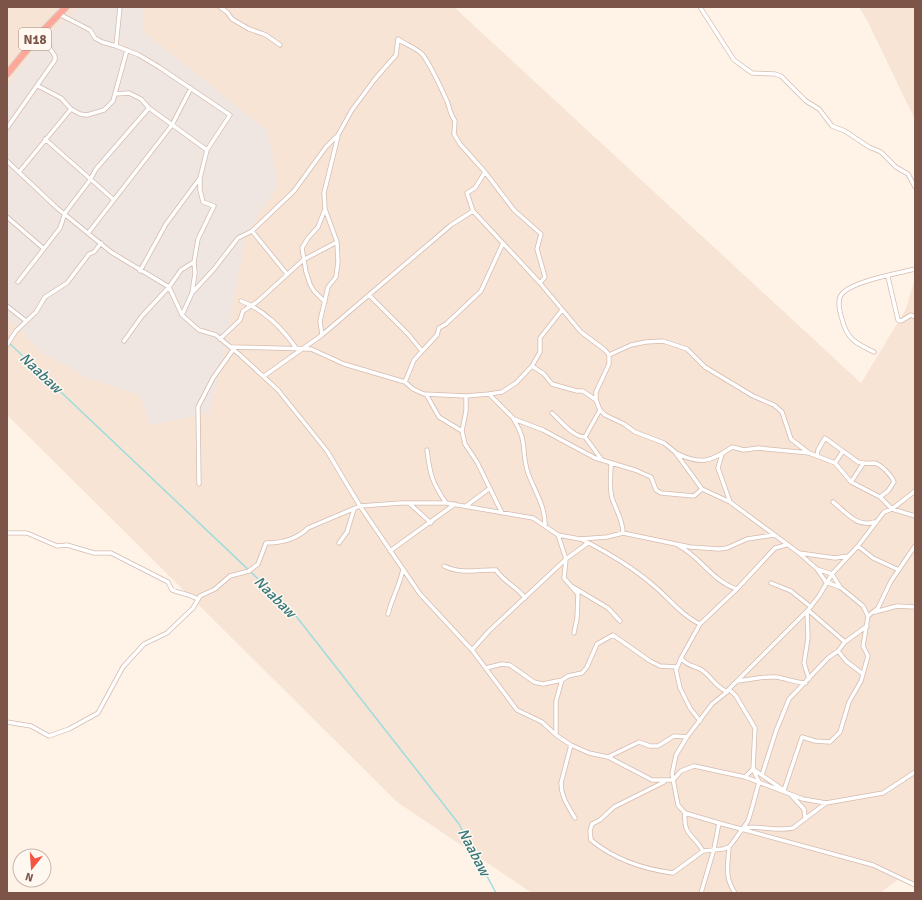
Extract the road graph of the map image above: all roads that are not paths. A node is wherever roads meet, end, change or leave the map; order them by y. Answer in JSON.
{"nodes":[{"id":1,"x":66,"y":7,"type":"edge"},
{"id":2,"x":120,"y":7,"type":"edge"},
{"id":3,"x":220,"y":7,"type":"edge"},
{"id":4,"x":700,"y":7,"type":"edge"},
{"id":5,"x":58,"y":14,"type":"junction"},
{"id":6,"x":40,"y":34,"type":"junction"},
{"id":7,"x":280,"y":45,"type":"dead end"},
{"id":8,"x":116,"y":46,"type":"junction"},
{"id":9,"x":127,"y":50,"type":"junction"},
{"id":10,"x":7,"y":74,"type":"edge"},
{"id":11,"x":38,"y":86,"type":"junction"},
{"id":12,"x":191,"y":88,"type":"junction"},
{"id":13,"x":115,"y":94,"type":"junction"},
{"id":14,"x":149,"y":108,"type":"junction"},
{"id":15,"x":71,"y":109,"type":"junction"},
{"id":16,"x":172,"y":125,"type":"junction"},
{"id":17,"x":7,"y":128,"type":"edge"},
{"id":18,"x":338,"y":135,"type":"junction"},
{"id":19,"x":45,"y":139,"type":"junction"},
{"id":20,"x":207,"y":150,"type":"junction"},
{"id":21,"x":7,"y":160,"type":"edge"},
{"id":22,"x":19,"y":172,"type":"junction"},
{"id":23,"x":485,"y":172,"type":"junction"},
{"id":24,"x":200,"y":178,"type":"junction"},
{"id":25,"x":90,"y":180,"type":"junction"},
{"id":26,"x":915,"y":187,"type":"edge"},
{"id":27,"x":113,"y":199,"type":"junction"},
{"id":28,"x":325,"y":209,"type":"junction"},
{"id":29,"x":474,"y":211,"type":"junction"},
{"id":30,"x":65,"y":214,"type":"junction"},
{"id":31,"x":7,"y":217,"type":"edge"},
{"id":32,"x":252,"y":231,"type":"junction"},
{"id":33,"x":88,"y":232,"type":"junction"},
{"id":34,"x":337,"y":242,"type":"junction"},
{"id":35,"x":101,"y":243,"type":"junction"},
{"id":36,"x":503,"y":243,"type":"junction"},
{"id":37,"x":43,"y":248,"type":"junction"},
{"id":38,"x":304,"y":259,"type":"junction"},
{"id":39,"x":194,"y":262,"type":"junction"},
{"id":40,"x":915,"y":269,"type":"edge"},
{"id":41,"x":140,"y":271,"type":"junction"},
{"id":42,"x":287,"y":274,"type":"junction"},
{"id":43,"x":888,"y":276,"type":"junction"},
{"id":44,"x":18,"y":282,"type":"dead end"},
{"id":45,"x":540,"y":283,"type":"junction"},
{"id":46,"x":169,"y":287,"type":"junction"},
{"id":47,"x":192,"y":293,"type":"junction"},
{"id":48,"x":369,"y":295,"type":"junction"},
{"id":49,"x":241,"y":301,"type":"dead end"},
{"id":50,"x":325,"y":302,"type":"junction"},
{"id":51,"x":252,"y":305,"type":"junction"},
{"id":52,"x":7,"y":306,"type":"edge"},
{"id":53,"x":562,"y":310,"type":"junction"},
{"id":54,"x":182,"y":315,"type":"junction"},
{"id":55,"x":915,"y":317,"type":"edge"},
{"id":56,"x":26,"y":321,"type":"junction"},
{"id":57,"x":322,"y":335,"type":"junction"},
{"id":58,"x":220,"y":339,"type":"junction"},
{"id":59,"x":124,"y":341,"type":"dead end"},
{"id":60,"x":7,"y":345,"type":"edge"},
{"id":61,"x":304,"y":347,"type":"junction"},
{"id":62,"x":232,"y":348,"type":"junction"},
{"id":63,"x":296,"y":348,"type":"junction"},
{"id":64,"x":422,"y":351,"type":"junction"},
{"id":65,"x":874,"y":352,"type":"dead end"},
{"id":66,"x":609,"y":355,"type":"junction"},
{"id":67,"x":532,"y":366,"type":"junction"},
{"id":68,"x":264,"y":376,"type":"junction"},
{"id":69,"x":405,"y":382,"type":"junction"},
{"id":70,"x":426,"y":394,"type":"junction"},
{"id":71,"x":488,"y":394,"type":"junction"},
{"id":72,"x":466,"y":396,"type":"junction"},
{"id":73,"x":596,"y":400,"type":"junction"},
{"id":74,"x":600,"y":410,"type":"junction"},
{"id":75,"x":552,"y":413,"type":"dead end"},
{"id":76,"x":514,"y":419,"type":"junction"},
{"id":77,"x":462,"y":431,"type":"junction"},
{"id":78,"x":585,"y":437,"type":"junction"},
{"id":79,"x":427,"y":450,"type":"dead end"},
{"id":80,"x":843,"y":451,"type":"junction"},
{"id":81,"x":675,"y":452,"type":"junction"},
{"id":82,"x":810,"y":453,"type":"junction"},
{"id":83,"x":722,"y":454,"type":"junction"},
{"id":84,"x":817,"y":456,"type":"junction"},
{"id":85,"x":602,"y":460,"type":"junction"},
{"id":86,"x":835,"y":463,"type":"junction"},
{"id":87,"x":611,"y":464,"type":"junction"},
{"id":88,"x":863,"y":464,"type":"junction"},
{"id":89,"x":852,"y":482,"type":"junction"},
{"id":90,"x":199,"y":484,"type":"dead end"},
{"id":91,"x":490,"y":488,"type":"junction"},
{"id":92,"x":702,"y":489,"type":"junction"},
{"id":93,"x":915,"y":491,"type":"edge"},
{"id":94,"x":880,"y":497,"type":"junction"},
{"id":95,"x":730,"y":502,"type":"junction"},
{"id":96,"x":833,"y":502,"type":"dead end"},
{"id":97,"x":446,"y":503,"type":"junction"},
{"id":98,"x":410,"y":504,"type":"junction"},
{"id":99,"x":455,"y":504,"type":"junction"},
{"id":100,"x":360,"y":506,"type":"junction"},
{"id":101,"x":466,"y":506,"type":"junction"},
{"id":102,"x":354,"y":509,"type":"junction"},
{"id":103,"x":892,"y":509,"type":"junction"},
{"id":104,"x":502,"y":513,"type":"junction"},
{"id":105,"x":915,"y":516,"type":"edge"},
{"id":106,"x":875,"y":522,"type":"junction"},
{"id":107,"x":431,"y":523,"type":"junction"},
{"id":108,"x":545,"y":526,"type":"junction"},
{"id":109,"x":7,"y":533,"type":"edge"},
{"id":110,"x":623,"y":534,"type":"junction"},
{"id":111,"x":558,"y":535,"type":"junction"},
{"id":112,"x":774,"y":535,"type":"junction"},
{"id":113,"x":580,"y":539,"type":"junction"},
{"id":114,"x":339,"y":543,"type":"dead end"},
{"id":115,"x":588,"y":543,"type":"junction"},
{"id":116,"x":674,"y":544,"type":"junction"},
{"id":117,"x":786,"y":545,"type":"junction"},
{"id":118,"x":858,"y":546,"type":"junction"},
{"id":119,"x":915,"y":546,"type":"edge"},
{"id":120,"x":390,"y":551,"type":"junction"},
{"id":121,"x":798,"y":552,"type":"junction"},
{"id":122,"x":849,"y":556,"type":"junction"},
{"id":123,"x":566,"y":558,"type":"junction"},
{"id":124,"x":444,"y":566,"type":"dead end"},
{"id":125,"x":817,"y":568,"type":"junction"},
{"id":126,"x":403,"y":569,"type":"junction"},
{"id":127,"x":899,"y":570,"type":"junction"},
{"id":128,"x":832,"y":574,"type":"junction"},
{"id":129,"x":826,"y":582,"type":"junction"},
{"id":130,"x":771,"y":583,"type":"dead end"},
{"id":131,"x":570,"y":585,"type":"junction"},
{"id":132,"x":840,"y":587,"type":"junction"},
{"id":133,"x":737,"y":589,"type":"junction"},
{"id":134,"x":525,"y":598,"type":"junction"},
{"id":135,"x":198,"y":599,"type":"junction"},
{"id":136,"x":915,"y":607,"type":"edge"},
{"id":137,"x":809,"y":609,"type":"junction"},
{"id":138,"x":874,"y":612,"type":"junction"},
{"id":139,"x":388,"y":614,"type":"dead end"},
{"id":140,"x":868,"y":616,"type":"junction"},
{"id":141,"x":620,"y":621,"type":"dead end"},
{"id":142,"x":700,"y":624,"type":"junction"},
{"id":143,"x":867,"y":626,"type":"junction"},
{"id":144,"x":574,"y":633,"type":"dead end"},
{"id":145,"x":845,"y":642,"type":"junction"},
{"id":146,"x":472,"y":650,"type":"junction"},
{"id":147,"x":838,"y":651,"type":"junction"},
{"id":148,"x":681,"y":658,"type":"junction"},
{"id":149,"x":677,"y":667,"type":"junction"},
{"id":150,"x":486,"y":668,"type":"junction"},
{"id":151,"x":863,"y":674,"type":"junction"},
{"id":152,"x":809,"y":679,"type":"junction"},
{"id":153,"x":562,"y":680,"type":"junction"},
{"id":154,"x":737,"y":681,"type":"junction"},
{"id":155,"x":806,"y":683,"type":"junction"},
{"id":156,"x":728,"y":690,"type":"junction"},
{"id":157,"x":700,"y":721,"type":"junction"},
{"id":158,"x":7,"y":722,"type":"edge"},
{"id":159,"x":556,"y":735,"type":"junction"},
{"id":160,"x":687,"y":737,"type":"junction"},
{"id":161,"x":571,"y":745,"type":"junction"},
{"id":162,"x":608,"y":757,"type":"junction"},
{"id":163,"x":753,"y":769,"type":"junction"},
{"id":164,"x":915,"y":772,"type":"edge"},
{"id":165,"x":762,"y":776,"type":"junction"},
{"id":166,"x":745,"y":777,"type":"junction"},
{"id":167,"x":673,"y":780,"type":"junction"},
{"id":168,"x":665,"y":782,"type":"junction"},
{"id":169,"x":759,"y":782,"type":"junction"},
{"id":170,"x":784,"y":790,"type":"junction"},
{"id":171,"x":790,"y":794,"type":"junction"},
{"id":172,"x":826,"y":803,"type":"junction"},
{"id":173,"x":685,"y":812,"type":"junction"},
{"id":174,"x":575,"y":818,"type":"dead end"},
{"id":175,"x":805,"y":818,"type":"junction"},
{"id":176,"x":719,"y":823,"type":"junction"},
{"id":177,"x":742,"y":828,"type":"junction"},
{"id":178,"x":729,"y":847,"type":"junction"},
{"id":179,"x":714,"y":849,"type":"junction"},
{"id":180,"x":703,"y":851,"type":"junction"},
{"id":181,"x":915,"y":885,"type":"edge"},
{"id":182,"x":734,"y":892,"type":"edge"},
{"id":183,"x":701,"y":893,"type":"edge"}],
"edges":[{"from":1,"to":5,"type":"highway","number":"N18"},
{"from":2,"to":8,"type":"street"},
{"from":3,"to":7,"type":"street"},
{"from":4,"to":26,"type":"street"},
{"from":5,"to":6,"type":"highway","number":"N18"},
{"from":5,"to":8,"type":"street"},
{"from":6,"to":10,"type":"highway","number":"N18"},
{"from":6,"to":11,"type":"street"},
{"from":8,"to":9,"type":"street"},
{"from":9,"to":12,"type":"street"},
{"from":9,"to":13,"type":"street"},
{"from":11,"to":15,"type":"street"},
{"from":11,"to":17,"type":"street"},
{"from":12,"to":16,"type":"street"},
{"from":12,"to":20,"type":"street"},
{"from":13,"to":14,"type":"street"},
{"from":13,"to":15,"type":"street"},
{"from":14,"to":16,"type":"street"},
{"from":14,"to":25,"type":"street"},
{"from":15,"to":19,"type":"street"},
{"from":16,"to":20,"type":"street"},
{"from":16,"to":27,"type":"street"},
{"from":18,"to":23,"type":"street"},
{"from":18,"to":28,"type":"street"},
{"from":18,"to":32,"type":"street"},
{"from":19,"to":22,"type":"street"},
{"from":19,"to":25,"type":"street"},
{"from":20,"to":24,"type":"street"},
{"from":21,"to":22,"type":"street"},
{"from":22,"to":30,"type":"street"},
{"from":23,"to":29,"type":"street"},
{"from":23,"to":45,"type":"street"},
{"from":24,"to":39,"type":"street"},
{"from":24,"to":41,"type":"street"},
{"from":25,"to":27,"type":"street"},
{"from":25,"to":30,"type":"street"},
{"from":27,"to":33,"type":"street"},
{"from":28,"to":34,"type":"street"},
{"from":28,"to":38,"type":"street"},
{"from":29,"to":36,"type":"street"},
{"from":29,"to":48,"type":"street"},
{"from":30,"to":33,"type":"street"},
{"from":30,"to":37,"type":"street"},
{"from":31,"to":37,"type":"street"},
{"from":32,"to":42,"type":"street"},
{"from":32,"to":47,"type":"street"},
{"from":33,"to":35,"type":"street"},
{"from":34,"to":38,"type":"street"},
{"from":34,"to":50,"type":"street"},
{"from":35,"to":41,"type":"street"},
{"from":35,"to":56,"type":"street"},
{"from":36,"to":45,"type":"street"},
{"from":36,"to":64,"type":"street"},
{"from":37,"to":44,"type":"street"},
{"from":38,"to":42,"type":"street"},
{"from":38,"to":50,"type":"street"},
{"from":39,"to":46,"type":"street"},
{"from":39,"to":47,"type":"street"},
{"from":40,"to":43,"type":"street"},
{"from":41,"to":46,"type":"street"},
{"from":42,"to":51,"type":"street"},
{"from":43,"to":55,"type":"street"},
{"from":43,"to":65,"type":"street"},
{"from":45,"to":53,"type":"street"},
{"from":46,"to":54,"type":"street"},
{"from":46,"to":59,"type":"street"},
{"from":47,"to":54,"type":"street"},
{"from":48,"to":57,"type":"street"},
{"from":48,"to":64,"type":"street"},
{"from":49,"to":51,"type":"street"},
{"from":50,"to":57,"type":"street"},
{"from":51,"to":58,"type":"street"},
{"from":51,"to":63,"type":"street"},
{"from":52,"to":56,"type":"street"},
{"from":53,"to":66,"type":"street"},
{"from":53,"to":67,"type":"street"},
{"from":54,"to":58,"type":"street"},
{"from":56,"to":60,"type":"street"},
{"from":57,"to":61,"type":"street"},
{"from":58,"to":62,"type":"street"},
{"from":61,"to":63,"type":"street"},
{"from":61,"to":68,"type":"street"},
{"from":61,"to":69,"type":"street"},
{"from":62,"to":63,"type":"street"},
{"from":62,"to":68,"type":"street"},
{"from":62,"to":90,"type":"street"},
{"from":64,"to":69,"type":"street"},
{"from":66,"to":73,"type":"street"},
{"from":66,"to":82,"type":"street"},
{"from":67,"to":71,"type":"street"},
{"from":67,"to":73,"type":"street"},
{"from":68,"to":100,"type":"street"},
{"from":69,"to":70,"type":"street"},
{"from":70,"to":72,"type":"street"},
{"from":70,"to":77,"type":"street"},
{"from":71,"to":72,"type":"street"},
{"from":71,"to":76,"type":"street"},
{"from":72,"to":77,"type":"street"},
{"from":73,"to":74,"type":"street"},
{"from":74,"to":78,"type":"street"},
{"from":74,"to":81,"type":"street"},
{"from":75,"to":78,"type":"street"},
{"from":76,"to":85,"type":"street"},
{"from":76,"to":108,"type":"street"},
{"from":77,"to":91,"type":"street"},
{"from":78,"to":85,"type":"street"},
{"from":79,"to":97,"type":"street"},
{"from":80,"to":84,"type":"street"},
{"from":80,"to":86,"type":"street"},
{"from":80,"to":88,"type":"street"},
{"from":81,"to":83,"type":"street"},
{"from":81,"to":92,"type":"street"},
{"from":82,"to":83,"type":"street"},
{"from":82,"to":84,"type":"street"},
{"from":83,"to":95,"type":"street"},
{"from":84,"to":86,"type":"street"},
{"from":85,"to":87,"type":"street"},
{"from":86,"to":89,"type":"street"},
{"from":87,"to":92,"type":"street"},
{"from":87,"to":110,"type":"street"},
{"from":88,"to":89,"type":"street"},
{"from":88,"to":94,"type":"street"},
{"from":89,"to":94,"type":"street"},
{"from":91,"to":101,"type":"street"},
{"from":91,"to":104,"type":"street"},
{"from":92,"to":95,"type":"street"},
{"from":93,"to":103,"type":"street"},
{"from":94,"to":103,"type":"street"},
{"from":95,"to":112,"type":"street"},
{"from":96,"to":106,"type":"street"},
{"from":97,"to":98,"type":"street"},
{"from":97,"to":99,"type":"street"},
{"from":98,"to":100,"type":"street"},
{"from":98,"to":107,"type":"street"},
{"from":99,"to":101,"type":"street"},
{"from":99,"to":107,"type":"street"},
{"from":100,"to":102,"type":"street"},
{"from":100,"to":120,"type":"street"},
{"from":101,"to":104,"type":"street"},
{"from":102,"to":114,"type":"street"},
{"from":102,"to":135,"type":"street"},
{"from":103,"to":105,"type":"street"},
{"from":103,"to":106,"type":"street"},
{"from":104,"to":108,"type":"street"},
{"from":106,"to":118,"type":"street"},
{"from":107,"to":120,"type":"street"},
{"from":108,"to":111,"type":"street"},
{"from":109,"to":135,"type":"street"},
{"from":110,"to":113,"type":"street"},
{"from":110,"to":116,"type":"street"},
{"from":111,"to":113,"type":"street"},
{"from":111,"to":123,"type":"street"},
{"from":112,"to":116,"type":"street"},
{"from":112,"to":117,"type":"street"},
{"from":113,"to":115,"type":"street"},
{"from":115,"to":123,"type":"street"},
{"from":115,"to":142,"type":"street"},
{"from":116,"to":133,"type":"street"},
{"from":117,"to":121,"type":"street"},
{"from":117,"to":133,"type":"street"},
{"from":118,"to":122,"type":"street"},
{"from":118,"to":127,"type":"street"},
{"from":119,"to":127,"type":"street"},
{"from":120,"to":126,"type":"street"},
{"from":121,"to":122,"type":"street"},
{"from":121,"to":125,"type":"street"},
{"from":122,"to":128,"type":"street"},
{"from":123,"to":131,"type":"street"},
{"from":123,"to":134,"type":"street"},
{"from":124,"to":134,"type":"street"},
{"from":125,"to":128,"type":"street"},
{"from":125,"to":129,"type":"street"},
{"from":126,"to":139,"type":"street"},
{"from":126,"to":146,"type":"street"},
{"from":127,"to":138,"type":"street"},
{"from":128,"to":129,"type":"street"},
{"from":128,"to":132,"type":"street"},
{"from":129,"to":132,"type":"street"},
{"from":129,"to":137,"type":"street"},
{"from":130,"to":137,"type":"street"},
{"from":131,"to":141,"type":"street"},
{"from":131,"to":144,"type":"street"},
{"from":132,"to":140,"type":"street"},
{"from":133,"to":142,"type":"street"},
{"from":134,"to":146,"type":"street"},
{"from":135,"to":158,"type":"street"},
{"from":136,"to":138,"type":"street"},
{"from":137,"to":145,"type":"street"},
{"from":137,"to":152,"type":"street"},
{"from":137,"to":154,"type":"street"},
{"from":138,"to":140,"type":"street"},
{"from":140,"to":143,"type":"street"},
{"from":142,"to":148,"type":"street"},
{"from":143,"to":145,"type":"street"},
{"from":143,"to":151,"type":"street"},
{"from":145,"to":147,"type":"street"},
{"from":146,"to":150,"type":"street"},
{"from":147,"to":151,"type":"street"},
{"from":147,"to":152,"type":"street"},
{"from":148,"to":149,"type":"street"},
{"from":148,"to":156,"type":"street"},
{"from":149,"to":153,"type":"street"},
{"from":149,"to":157,"type":"street"},
{"from":150,"to":153,"type":"street"},
{"from":150,"to":159,"type":"street"},
{"from":151,"to":170,"type":"street"},
{"from":152,"to":155,"type":"street"},
{"from":153,"to":159,"type":"street"},
{"from":154,"to":155,"type":"street"},
{"from":154,"to":156,"type":"street"},
{"from":155,"to":165,"type":"street"},
{"from":156,"to":157,"type":"street"},
{"from":156,"to":163,"type":"street"},
{"from":157,"to":160,"type":"street"},
{"from":159,"to":161,"type":"street"},
{"from":160,"to":162,"type":"street"},
{"from":160,"to":167,"type":"street"},
{"from":161,"to":162,"type":"street"},
{"from":161,"to":174,"type":"street"},
{"from":162,"to":168,"type":"street"},
{"from":163,"to":165,"type":"street"},
{"from":163,"to":166,"type":"street"},
{"from":163,"to":169,"type":"street"},
{"from":164,"to":172,"type":"street"},
{"from":165,"to":170,"type":"street"},
{"from":166,"to":167,"type":"street"},
{"from":166,"to":169,"type":"street"},
{"from":167,"to":168,"type":"street"},
{"from":167,"to":173,"type":"street"},
{"from":168,"to":180,"type":"street"},
{"from":169,"to":171,"type":"street"},
{"from":169,"to":177,"type":"street"},
{"from":170,"to":171,"type":"street"},
{"from":171,"to":172,"type":"street"},
{"from":171,"to":175,"type":"street"},
{"from":172,"to":175,"type":"street"},
{"from":173,"to":176,"type":"street"},
{"from":173,"to":180,"type":"street"},
{"from":175,"to":177,"type":"street"},
{"from":176,"to":177,"type":"street"},
{"from":176,"to":179,"type":"street"},
{"from":177,"to":178,"type":"street"},
{"from":177,"to":181,"type":"street"},
{"from":178,"to":179,"type":"street"},
{"from":178,"to":182,"type":"street"},
{"from":179,"to":180,"type":"street"},
{"from":179,"to":183,"type":"street"}]}
